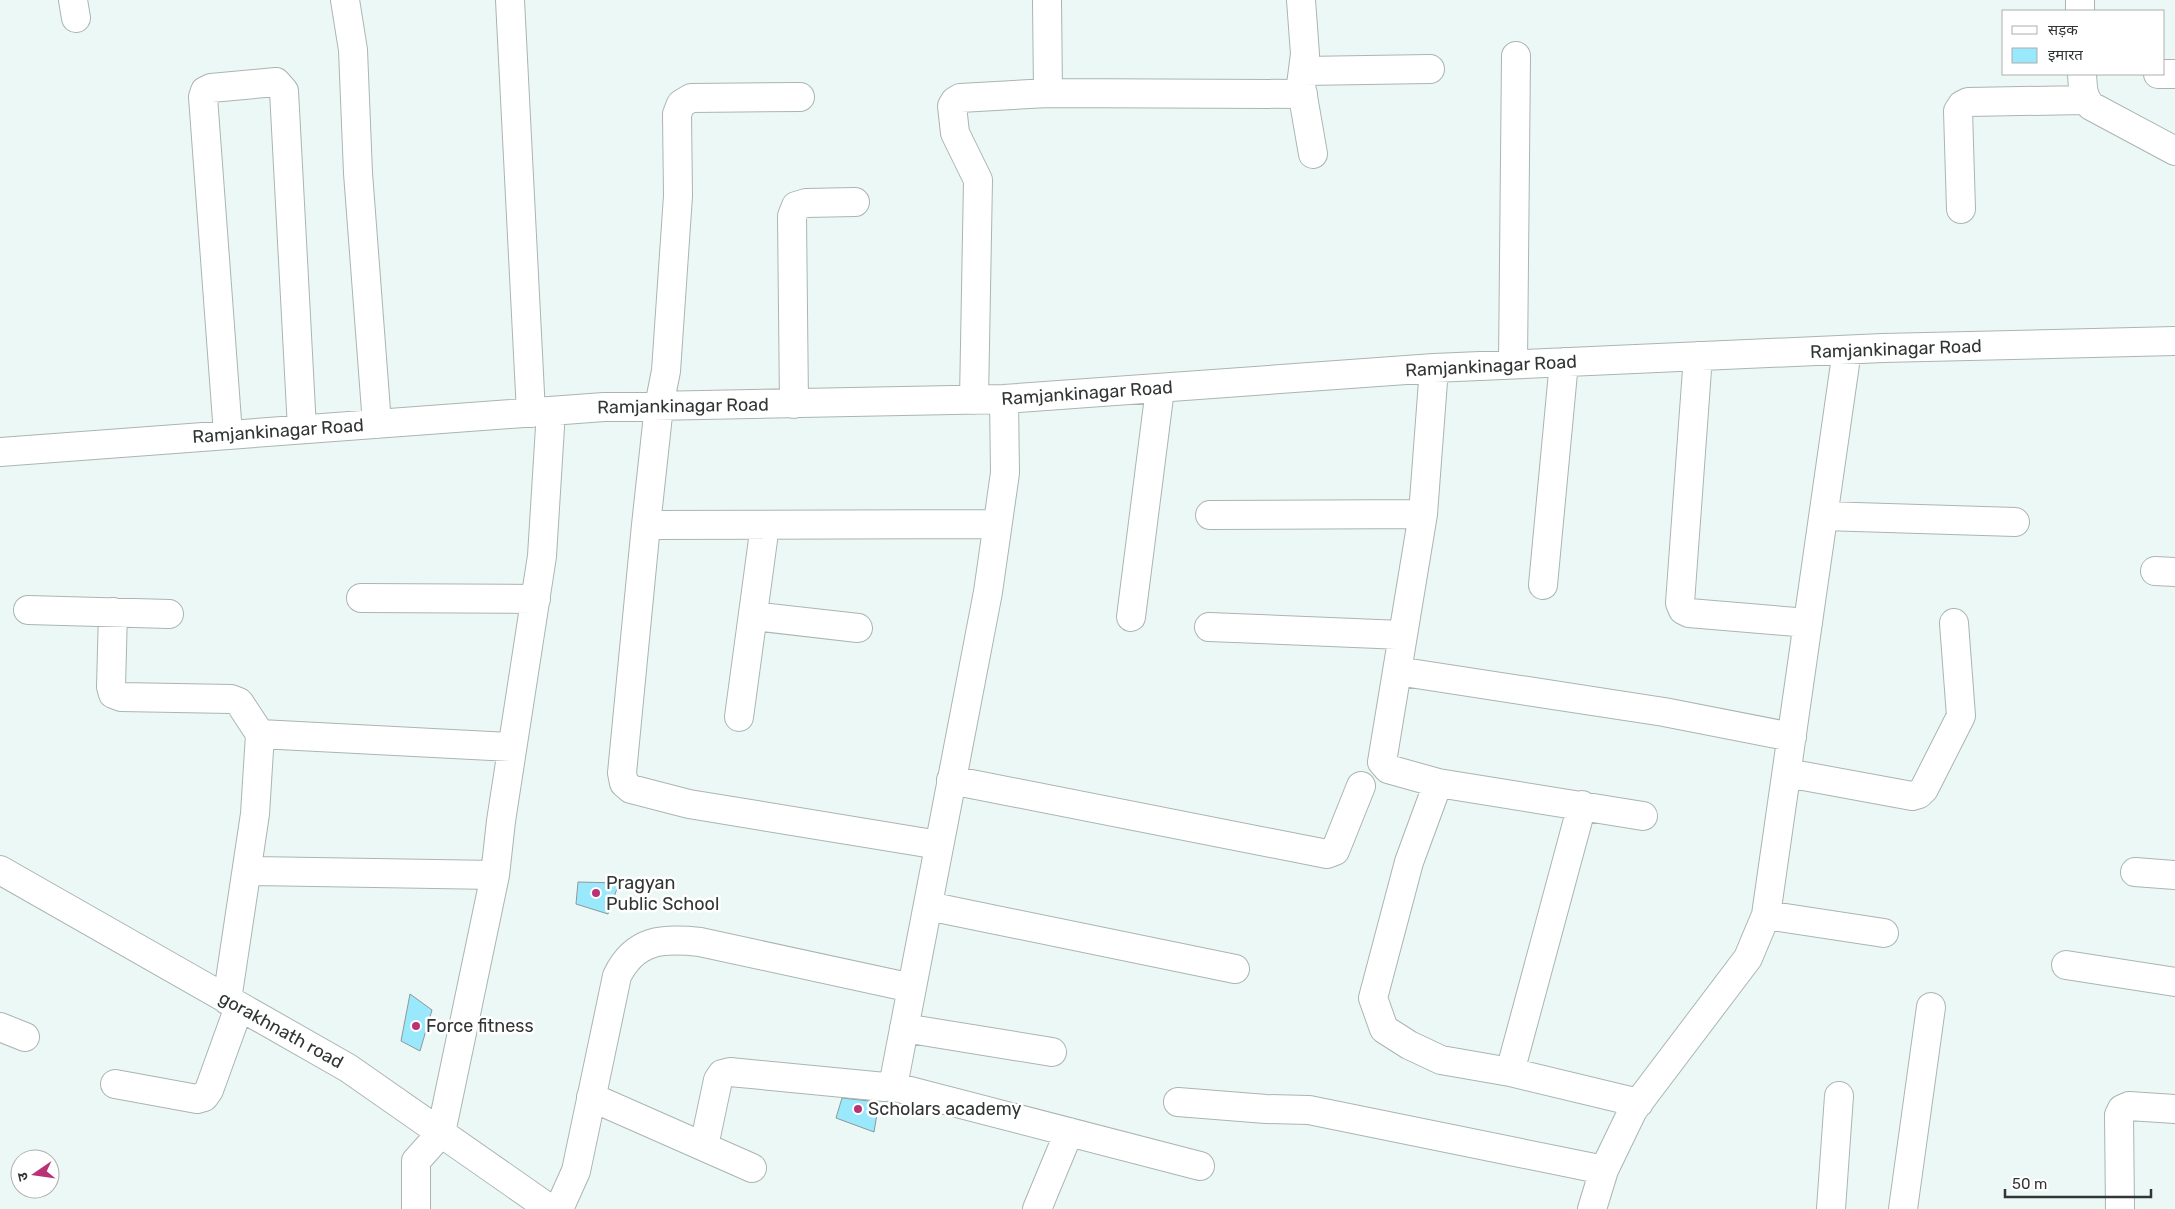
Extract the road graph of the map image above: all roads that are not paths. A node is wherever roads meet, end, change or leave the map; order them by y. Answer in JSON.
{"nodes":[{"id":1,"x":345,"y":0,"type":"edge"},
{"id":2,"x":510,"y":0,"type":"edge"},
{"id":3,"x":1047,"y":0,"type":"edge"},
{"id":4,"x":1301,"y":0,"type":"edge"},
{"id":5,"x":1516,"y":56,"type":"dead end"},
{"id":6,"x":1430,"y":69,"type":"dead end"},
{"id":7,"x":1303,"y":83,"type":"junction"},
{"id":8,"x":2084,"y":87,"type":"edge"},
{"id":9,"x":1048,"y":93,"type":"junction"},
{"id":10,"x":800,"y":97,"type":"dead end"},
{"id":11,"x":2175,"y":151,"type":"edge"},
{"id":12,"x":1313,"y":154,"type":"dead end"},
{"id":13,"x":855,"y":202,"type":"dead end"},
{"id":14,"x":1961,"y":208,"type":"dead end"},
{"id":15,"x":2175,"y":341,"type":"edge"},
{"id":16,"x":1848,"y":350,"type":"junction"},
{"id":17,"x":1698,"y":356,"type":"junction"},
{"id":18,"x":1564,"y":362,"type":"junction"},
{"id":19,"x":1513,"y":364,"type":"junction"},
{"id":20,"x":1434,"y":368,"type":"junction"},
{"id":21,"x":1160,"y":389,"type":"junction"},
{"id":22,"x":1004,"y":399,"type":"junction"},
{"id":23,"x":974,"y":400,"type":"junction"},
{"id":24,"x":794,"y":404,"type":"junction"},
{"id":25,"x":659,"y":406,"type":"junction"},
{"id":26,"x":541,"y":412,"type":"junction"},
{"id":27,"x":377,"y":424,"type":"junction"},
{"id":28,"x":302,"y":429,"type":"junction"},
{"id":29,"x":228,"y":434,"type":"junction"},
{"id":30,"x":0,"y":452,"type":"edge"},
{"id":31,"x":1423,"y":514,"type":"junction"},
{"id":32,"x":1210,"y":515,"type":"dead end"},
{"id":33,"x":1824,"y":516,"type":"junction"},
{"id":34,"x":2015,"y":522,"type":"dead end"},
{"id":35,"x":997,"y":524,"type":"junction"},
{"id":36,"x":646,"y":525,"type":"junction"},
{"id":37,"x":765,"y":525,"type":"junction"},
{"id":38,"x":1543,"y":585,"type":"dead end"},
{"id":39,"x":361,"y":598,"type":"dead end"},
{"id":40,"x":536,"y":599,"type":"junction"},
{"id":41,"x":28,"y":610,"type":"dead end"},
{"id":42,"x":113,"y":612,"type":"junction"},
{"id":43,"x":169,"y":614,"type":"dead end"},
{"id":44,"x":753,"y":616,"type":"junction"},
{"id":45,"x":1131,"y":617,"type":"dead end"},
{"id":46,"x":1808,"y":623,"type":"junction"},
{"id":47,"x":1954,"y":623,"type":"dead end"},
{"id":48,"x":1209,"y":627,"type":"dead end"},
{"id":49,"x":858,"y":628,"type":"dead end"},
{"id":50,"x":1402,"y":635,"type":"junction"},
{"id":51,"x":1397,"y":671,"type":"junction"},
{"id":52,"x":739,"y":718,"type":"dead end"},
{"id":53,"x":260,"y":734,"type":"junction"},
{"id":54,"x":1792,"y":737,"type":"junction"},
{"id":55,"x":512,"y":747,"type":"junction"},
{"id":56,"x":1787,"y":773,"type":"junction"},
{"id":57,"x":952,"y":780,"type":"junction"},
{"id":58,"x":1438,"y":783,"type":"junction"},
{"id":59,"x":1361,"y":786,"type":"dead end"},
{"id":60,"x":1582,"y":806,"type":"junction"},
{"id":61,"x":1643,"y":816,"type":"dead end"},
{"id":62,"x":939,"y":845,"type":"junction"},
{"id":63,"x":0,"y":870,"type":"edge"},
{"id":64,"x":246,"y":871,"type":"junction"},
{"id":65,"x":2136,"y":872,"type":"dead end"},
{"id":66,"x":495,"y":875,"type":"junction"},
{"id":67,"x":2175,"y":875,"type":"edge"},
{"id":68,"x":928,"y":906,"type":"junction"},
{"id":69,"x":1766,"y":915,"type":"junction"},
{"id":70,"x":1884,"y":933,"type":"dead end"},
{"id":71,"x":2066,"y":965,"type":"dead end"},
{"id":72,"x":1235,"y":968,"type":"dead end"},
{"id":73,"x":2175,"y":982,"type":"edge"},
{"id":74,"x":912,"y":988,"type":"junction"},
{"id":75,"x":233,"y":1003,"type":"junction"},
{"id":76,"x":1931,"y":1007,"type":"dead end"},
{"id":77,"x":904,"y":1028,"type":"junction"},
{"id":78,"x":1052,"y":1052,"type":"dead end"},
{"id":79,"x":1510,"y":1072,"type":"junction"},
{"id":80,"x":115,"y":1084,"type":"dead end"},
{"id":81,"x":891,"y":1086,"type":"junction"},
{"id":82,"x":1839,"y":1096,"type":"dead end"},
{"id":83,"x":591,"y":1097,"type":"junction"},
{"id":84,"x":1178,"y":1102,"type":"dead end"},
{"id":85,"x":1639,"y":1103,"type":"junction"},
{"id":86,"x":2175,"y":1109,"type":"edge"},
{"id":87,"x":1069,"y":1132,"type":"junction"},
{"id":88,"x":441,"y":1133,"type":"junction"},
{"id":89,"x":704,"y":1146,"type":"junction"},
{"id":90,"x":1200,"y":1166,"type":"dead end"},
{"id":91,"x":752,"y":1168,"type":"dead end"},
{"id":92,"x":1604,"y":1170,"type":"junction"},
{"id":93,"x":416,"y":1209,"type":"edge"},
{"id":94,"x":550,"y":1209,"type":"edge"},
{"id":95,"x":559,"y":1209,"type":"edge"},
{"id":96,"x":1037,"y":1209,"type":"edge"},
{"id":97,"x":1592,"y":1209,"type":"edge"},
{"id":98,"x":1830,"y":1209,"type":"edge"},
{"id":99,"x":1903,"y":1209,"type":"edge"},
{"id":100,"x":2120,"y":1209,"type":"edge"}],
"edges":[{"from":1,"to":27,"type":"street"},
{"from":2,"to":26,"type":"street"},
{"from":3,"to":9,"type":"street"},
{"from":4,"to":7,"type":"street"},
{"from":5,"to":19,"type":"street"},
{"from":6,"to":7,"type":"street"},
{"from":7,"to":9,"type":"street"},
{"from":7,"to":12,"type":"street"},
{"from":8,"to":11,"type":"street"},
{"from":8,"to":14,"type":"street"},
{"from":9,"to":23,"type":"street"},
{"from":10,"to":25,"type":"street"},
{"from":13,"to":24,"type":"street"},
{"from":15,"to":16,"type":"street","name":"Ramjankinagar Road"},
{"from":16,"to":17,"type":"street","name":"Ramjankinagar Road"},
{"from":16,"to":33,"type":"street"},
{"from":17,"to":18,"type":"street","name":"Ramjankinagar Road"},
{"from":17,"to":46,"type":"street"},
{"from":18,"to":19,"type":"street","name":"Ramjankinagar Road"},
{"from":18,"to":38,"type":"street"},
{"from":19,"to":20,"type":"street","name":"Ramjankinagar Road"},
{"from":20,"to":21,"type":"street","name":"Ramjankinagar Road"},
{"from":20,"to":31,"type":"street"},
{"from":21,"to":22,"type":"street","name":"Ramjankinagar Road"},
{"from":21,"to":45,"type":"street"},
{"from":22,"to":23,"type":"street","name":"Ramjankinagar Road"},
{"from":22,"to":35,"type":"street"},
{"from":23,"to":24,"type":"street","name":"Ramjankinagar Road"},
{"from":24,"to":25,"type":"street","name":"Ramjankinagar Road"},
{"from":25,"to":26,"type":"street","name":"Ramjankinagar Road"},
{"from":25,"to":36,"type":"street"},
{"from":26,"to":27,"type":"street","name":"Ramjankinagar Road"},
{"from":26,"to":40,"type":"street"},
{"from":27,"to":28,"type":"street","name":"Ramjankinagar Road"},
{"from":28,"to":29,"type":"street","name":"Ramjankinagar Road"},
{"from":28,"to":29,"type":"street"},
{"from":29,"to":30,"type":"street","name":"Ramjankinagar Road"},
{"from":31,"to":32,"type":"street"},
{"from":31,"to":50,"type":"street"},
{"from":33,"to":34,"type":"street"},
{"from":33,"to":46,"type":"street"},
{"from":35,"to":37,"type":"street"},
{"from":35,"to":57,"type":"street"},
{"from":36,"to":37,"type":"street"},
{"from":36,"to":62,"type":"street"},
{"from":37,"to":44,"type":"street"},
{"from":39,"to":40,"type":"street"},
{"from":40,"to":55,"type":"street"},
{"from":41,"to":42,"type":"street"},
{"from":42,"to":43,"type":"street"},
{"from":42,"to":53,"type":"street"},
{"from":44,"to":49,"type":"street"},
{"from":44,"to":52,"type":"street"},
{"from":46,"to":54,"type":"street"},
{"from":47,"to":56,"type":"street"},
{"from":48,"to":50,"type":"street"},
{"from":50,"to":51,"type":"street"},
{"from":51,"to":54,"type":"street"},
{"from":51,"to":58,"type":"street"},
{"from":53,"to":55,"type":"street"},
{"from":53,"to":64,"type":"street"},
{"from":54,"to":56,"type":"street"},
{"from":55,"to":66,"type":"street"},
{"from":56,"to":69,"type":"street"},
{"from":57,"to":59,"type":"street"},
{"from":57,"to":62,"type":"street"},
{"from":58,"to":60,"type":"street"},
{"from":58,"to":79,"type":"street"},
{"from":60,"to":61,"type":"street"},
{"from":60,"to":79,"type":"street"},
{"from":62,"to":68,"type":"street"},
{"from":63,"to":75,"type":"street","name":"gorakhnath road"},
{"from":64,"to":66,"type":"street"},
{"from":64,"to":75,"type":"street"},
{"from":65,"to":67,"type":"street"},
{"from":66,"to":88,"type":"street"},
{"from":68,"to":72,"type":"street"},
{"from":68,"to":74,"type":"street"},
{"from":69,"to":70,"type":"street"},
{"from":69,"to":85,"type":"street"},
{"from":71,"to":73,"type":"street"},
{"from":74,"to":77,"type":"street"},
{"from":74,"to":83,"type":"street"},
{"from":75,"to":80,"type":"street"},
{"from":75,"to":88,"type":"street","name":"gorakhnath road"},
{"from":76,"to":99,"type":"street"},
{"from":77,"to":78,"type":"street"},
{"from":77,"to":81,"type":"street"},
{"from":79,"to":85,"type":"street"},
{"from":81,"to":87,"type":"street"},
{"from":81,"to":89,"type":"street"},
{"from":82,"to":98,"type":"street"},
{"from":83,"to":89,"type":"street"},
{"from":83,"to":95,"type":"street"},
{"from":84,"to":92,"type":"street"},
{"from":85,"to":92,"type":"street"},
{"from":86,"to":100,"type":"street"},
{"from":87,"to":90,"type":"street"},
{"from":87,"to":96,"type":"street"},
{"from":88,"to":93,"type":"street"},
{"from":88,"to":94,"type":"street","name":"gorakhnath road"},
{"from":89,"to":91,"type":"street"},
{"from":92,"to":97,"type":"street"}]}
